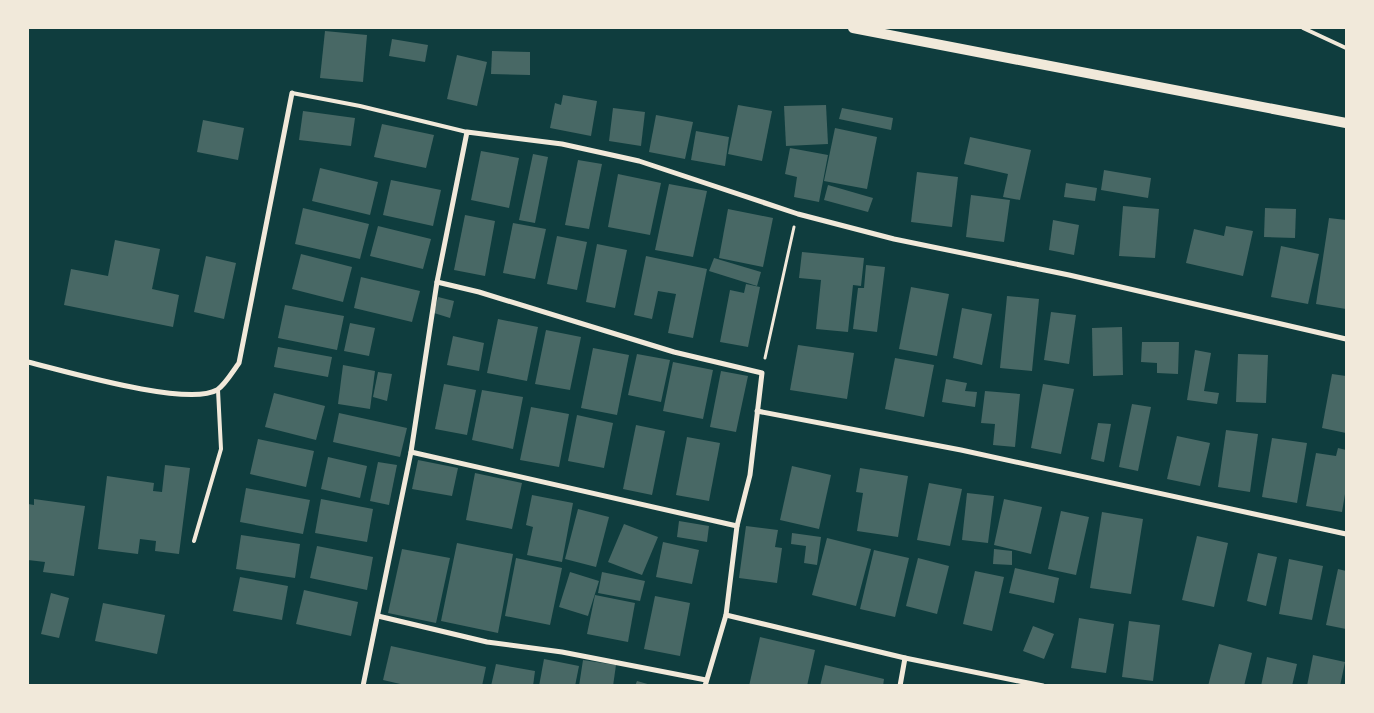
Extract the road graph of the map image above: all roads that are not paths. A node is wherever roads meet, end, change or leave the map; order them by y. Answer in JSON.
{"nodes":[{"id":1,"x":853,"y":28,"type":"edge"},
{"id":2,"x":1303,"y":28,"type":"edge"},
{"id":3,"x":1346,"y":48,"type":"edge"},
{"id":4,"x":292,"y":93,"type":"joint"},
{"id":5,"x":1346,"y":123,"type":"edge"},
{"id":6,"x":467,"y":132,"type":"junction"},
{"id":7,"x":437,"y":282,"type":"junction"},
{"id":8,"x":1346,"y":339,"type":"edge"},
{"id":9,"x":28,"y":362,"type":"edge"},
{"id":10,"x":218,"y":390,"type":"junction"},
{"id":11,"x":757,"y":411,"type":"junction"},
{"id":12,"x":411,"y":452,"type":"junction"},
{"id":13,"x":737,"y":526,"type":"junction"},
{"id":14,"x":1346,"y":534,"type":"edge"},
{"id":15,"x":194,"y":541,"type":"dead end"},
{"id":16,"x":726,"y":615,"type":"junction"},
{"id":17,"x":378,"y":616,"type":"junction"},
{"id":18,"x":905,"y":658,"type":"junction"},
{"id":19,"x":706,"y":683,"type":"edge"},
{"id":20,"x":363,"y":686,"type":"edge"},
{"id":21,"x":900,"y":686,"type":"edge"},
{"id":22,"x":1043,"y":686,"type":"edge"}],
"edges":[{"from":1,"to":5,"type":"main road"},
{"from":2,"to":3,"type":"lane"},
{"from":4,"to":6,"type":"lane"},
{"from":4,"to":10,"type":"street"},
{"from":6,"to":7,"type":"street"},
{"from":6,"to":8,"type":"street"},
{"from":7,"to":11,"type":"street"},
{"from":7,"to":12,"type":"street"},
{"from":9,"to":10,"type":"street"},
{"from":10,"to":15,"type":"lane"},
{"from":11,"to":13,"type":"street"},
{"from":11,"to":14,"type":"street"},
{"from":12,"to":13,"type":"street"},
{"from":12,"to":17,"type":"street"},
{"from":13,"to":16,"type":"street"},
{"from":16,"to":18,"type":"street"},
{"from":16,"to":19,"type":"street"},
{"from":17,"to":19,"type":"street"},
{"from":17,"to":20,"type":"street"},
{"from":18,"to":21,"type":"street"},
{"from":18,"to":22,"type":"street"}]}
